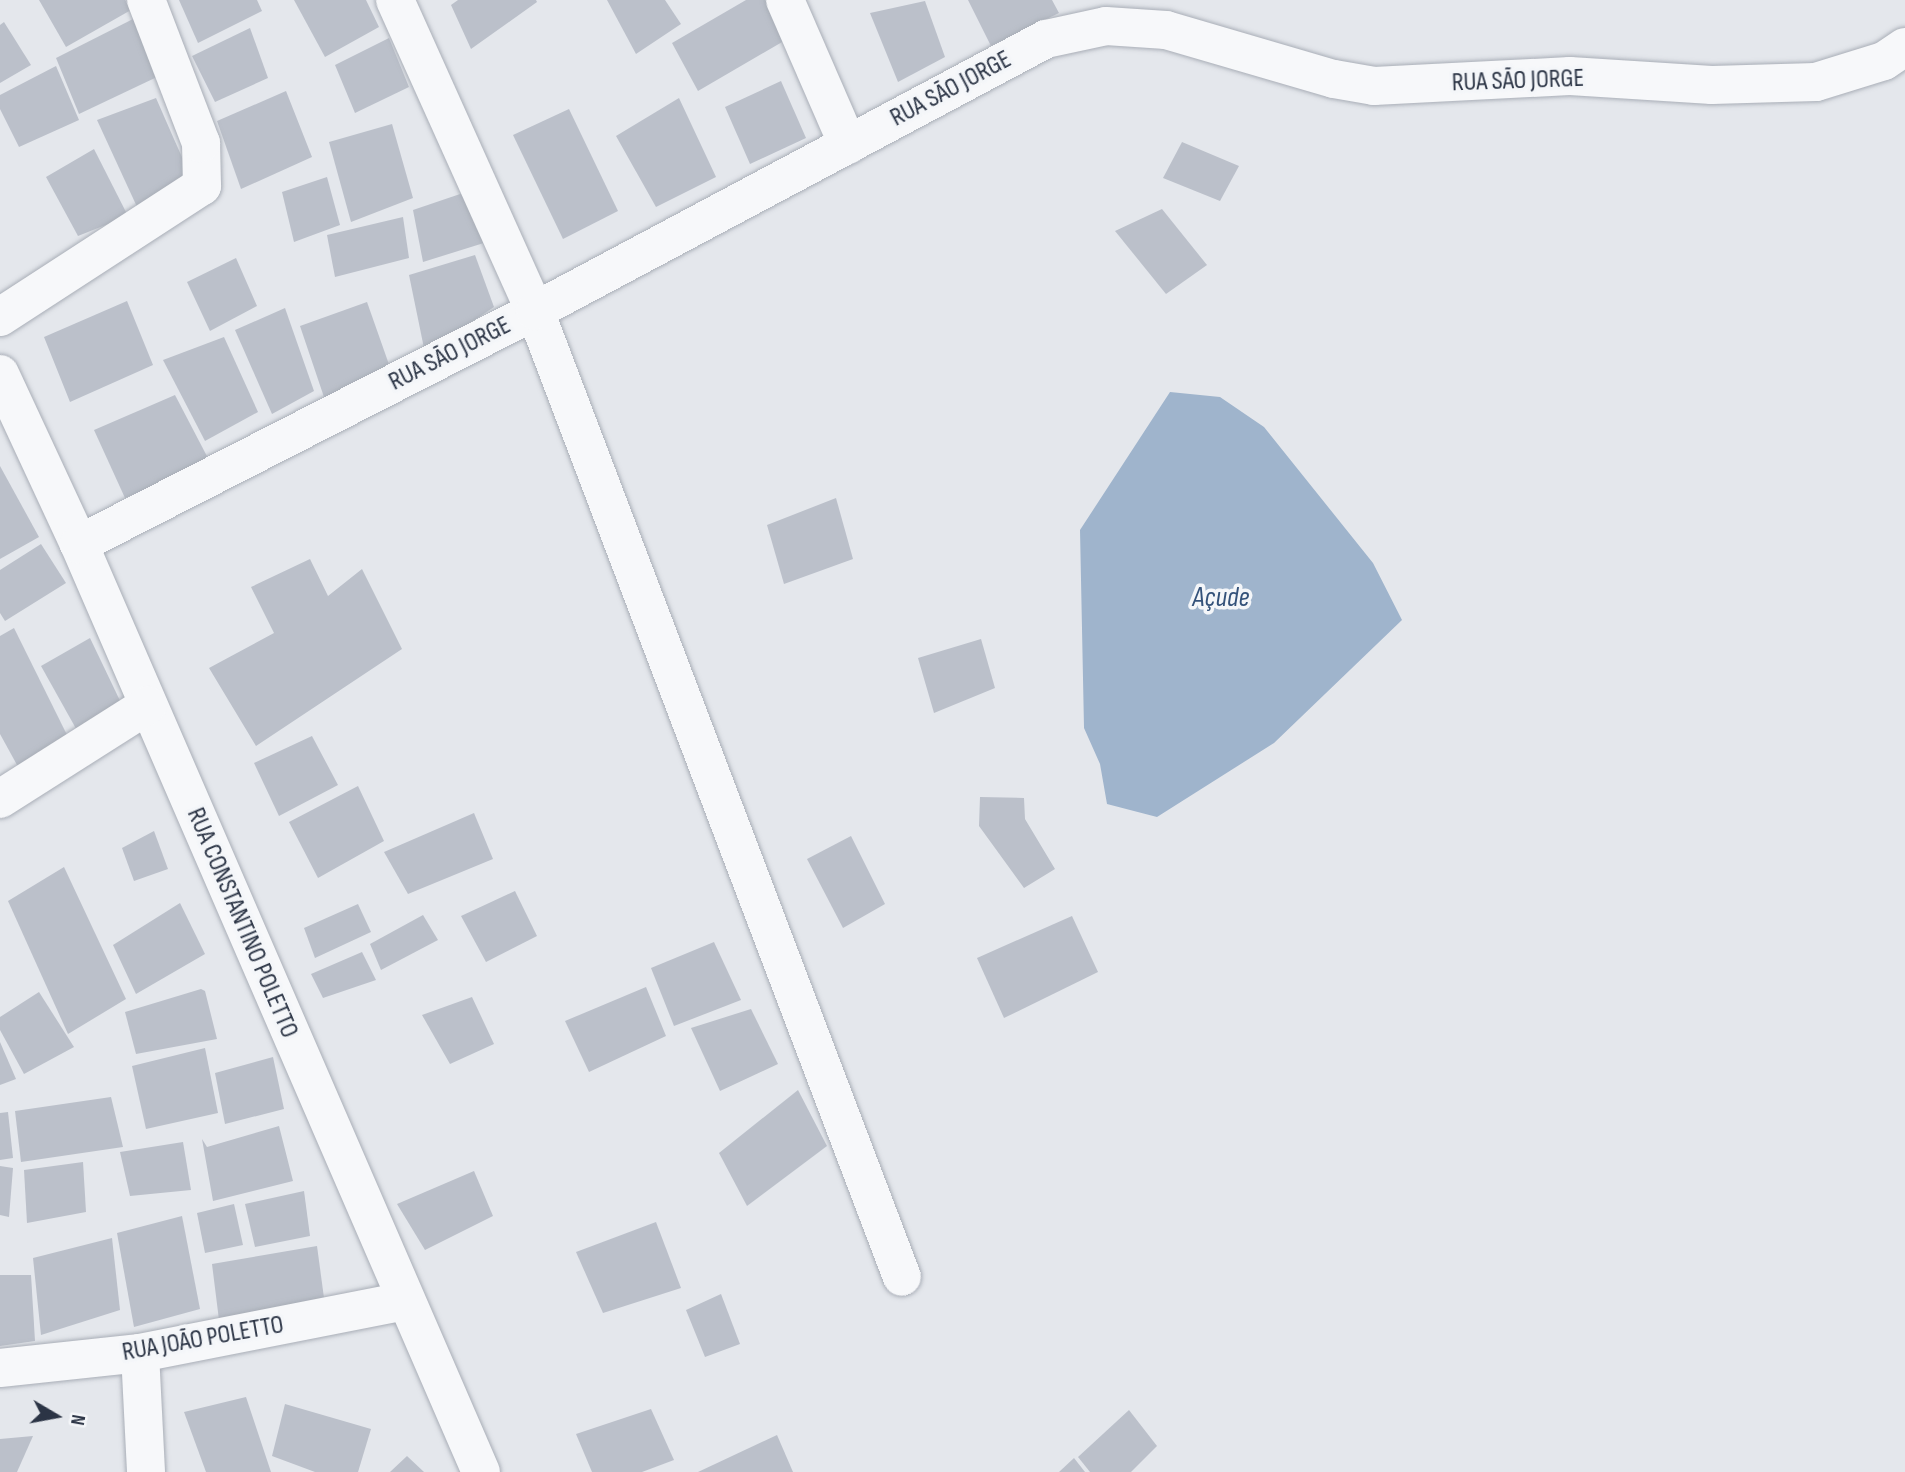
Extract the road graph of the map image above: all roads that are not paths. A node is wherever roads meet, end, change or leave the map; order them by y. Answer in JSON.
{"nodes":[{"id":1,"x":146,"y":0,"type":"edge"},
{"id":2,"x":395,"y":0,"type":"edge"},
{"id":3,"x":785,"y":0,"type":"edge"},
{"id":4,"x":1905,"y":47,"type":"edge"},
{"id":5,"x":848,"y":145,"type":"junction"},
{"id":6,"x":535,"y":311,"type":"junction"},
{"id":7,"x":0,"y":317,"type":"edge"},
{"id":8,"x":0,"y":374,"type":"edge"},
{"id":9,"x":79,"y":544,"type":"junction"},
{"id":10,"x":148,"y":705,"type":"junction"},
{"id":11,"x":0,"y":799,"type":"edge"},
{"id":12,"x":902,"y":1277,"type":"dead end"},
{"id":13,"x":405,"y":1301,"type":"junction"},
{"id":14,"x":140,"y":1353,"type":"junction"},
{"id":15,"x":0,"y":1368,"type":"edge"},
{"id":16,"x":146,"y":1472,"type":"edge"},
{"id":17,"x":481,"y":1472,"type":"edge"}],
"edges":[{"from":1,"to":7,"type":"street"},
{"from":2,"to":6,"type":"street"},
{"from":3,"to":5,"type":"street"},
{"from":4,"to":5,"type":"street","name":"RUA SÃO JORGE"},
{"from":5,"to":6,"type":"street","name":"RUA SÃO JORGE"},
{"from":6,"to":9,"type":"street","name":"RUA SÃO JORGE"},
{"from":6,"to":12,"type":"street"},
{"from":8,"to":9,"type":"street","name":"RUA CONSTANTINO POLETTO"},
{"from":9,"to":10,"type":"street","name":"RUA CONSTANTINO POLETTO"},
{"from":10,"to":11,"type":"street"},
{"from":10,"to":13,"type":"street","name":"RUA CONSTANTINO POLETTO"},
{"from":13,"to":14,"type":"street","name":"RUA JOÃO POLETTO"},
{"from":13,"to":17,"type":"street","name":"RUA CONSTANTINO POLETTO"},
{"from":14,"to":15,"type":"street","name":"RUA JOÃO POLETTO"},
{"from":14,"to":16,"type":"street"}]}
